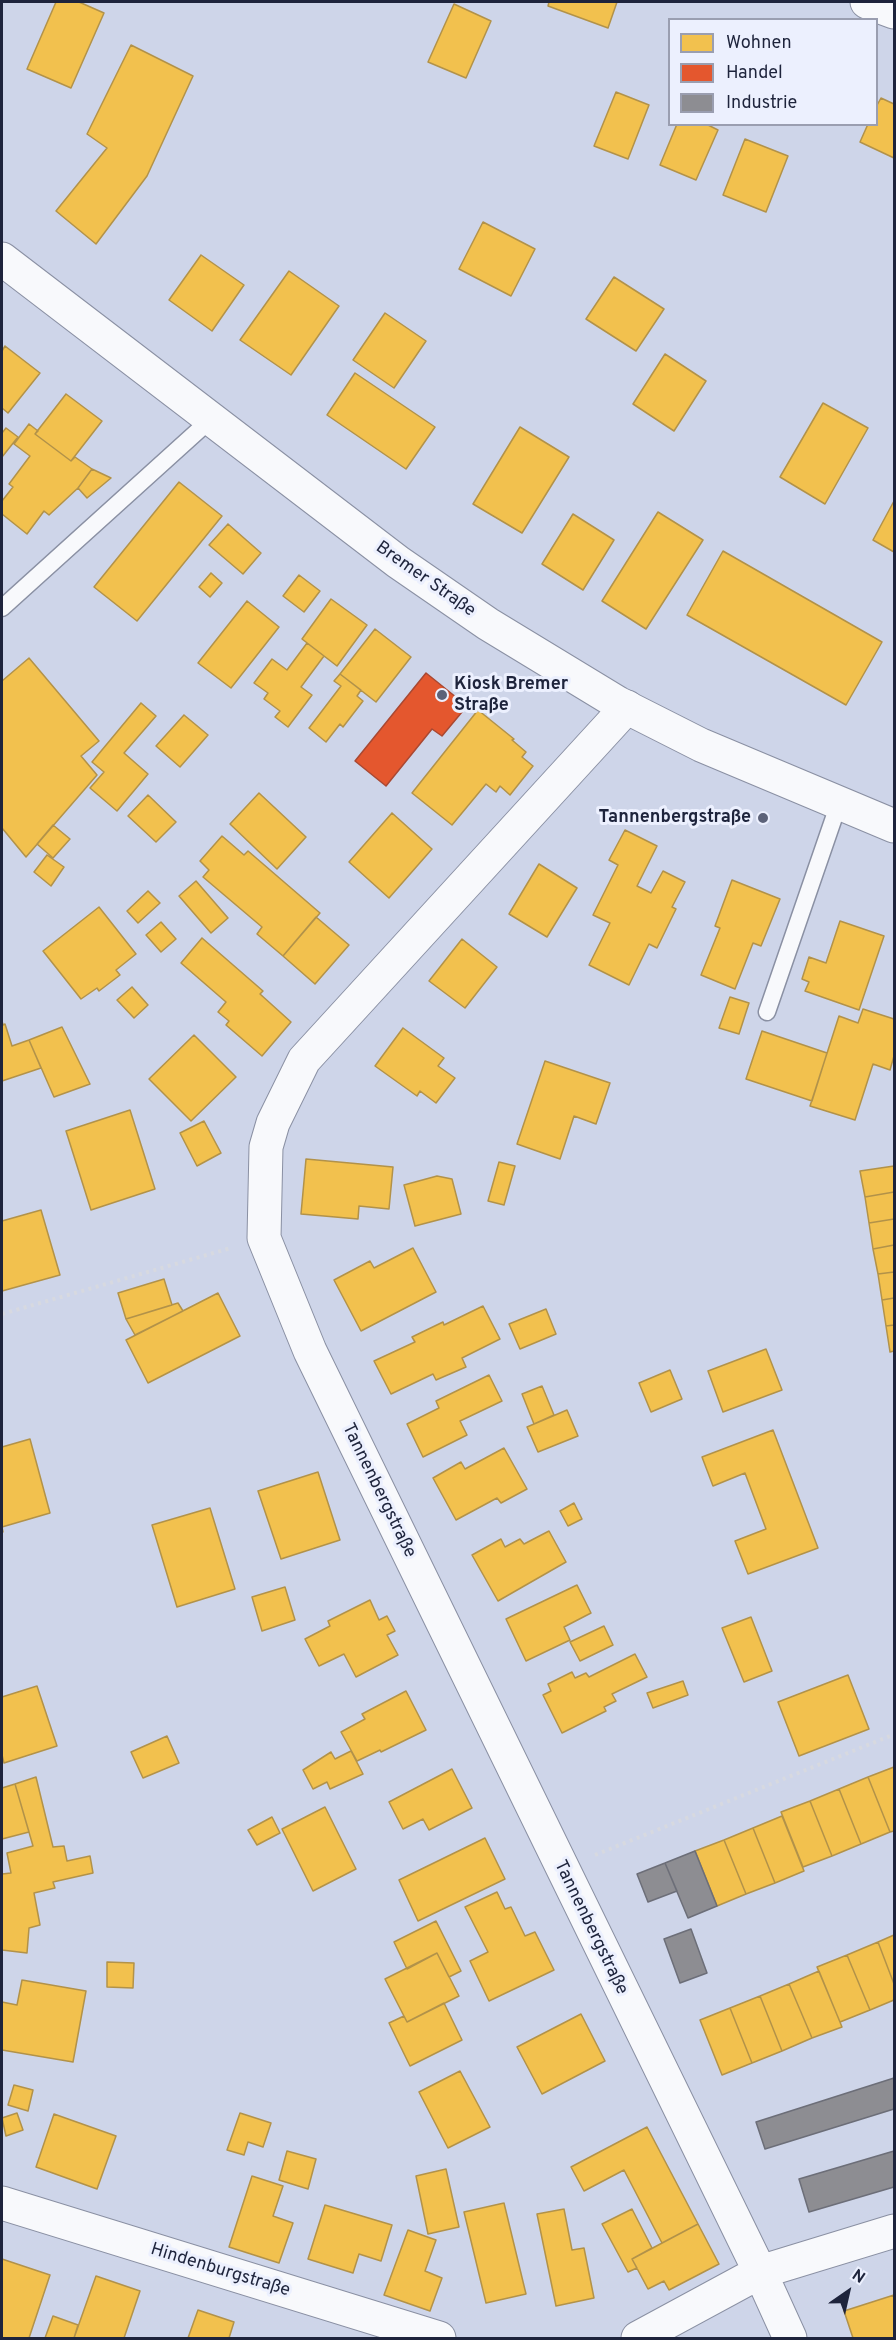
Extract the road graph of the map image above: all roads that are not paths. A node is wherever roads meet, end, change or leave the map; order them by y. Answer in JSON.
{"nodes":[{"id":1,"x":867,"y":2,"type":"edge"},
{"id":2,"x":894,"y":12,"type":"edge"},
{"id":3,"x":2,"y":259,"type":"edge"},
{"id":4,"x":210,"y":420,"type":"junction"},
{"id":5,"x":2,"y":608,"type":"edge"},
{"id":6,"x":627,"y":707,"type":"junction"},
{"id":7,"x":839,"y":803,"type":"junction"},
{"id":8,"x":894,"y":826,"type":"edge"},
{"id":9,"x":767,"y":1012,"type":"dead end"},
{"id":10,"x":2,"y":2203,"type":"edge"},
{"id":11,"x":894,"y":2231,"type":"edge"},
{"id":12,"x":760,"y":2272,"type":"junction"},
{"id":13,"x":439,"y":2338,"type":"edge"},
{"id":14,"x":638,"y":2338,"type":"edge"},
{"id":15,"x":790,"y":2338,"type":"edge"}],
"edges":[{"from":1,"to":2,"type":"street"},
{"from":3,"to":4,"type":"street","name":"Bremer Straße"},
{"from":4,"to":5,"type":"lane"},
{"from":4,"to":6,"type":"street","name":"Bremer Straße"},
{"from":6,"to":7,"type":"street","name":"Bremer Straße"},
{"from":6,"to":12,"type":"street","name":"Tannenbergstraße"},
{"from":7,"to":8,"type":"street","name":"Bremer Straße"},
{"from":7,"to":9,"type":"lane"},
{"from":10,"to":13,"type":"street","name":"Hindenburgstraße"},
{"from":11,"to":12,"type":"street"},
{"from":12,"to":14,"type":"street"},
{"from":12,"to":15,"type":"street","name":"Tannenbergstraße"}]}
